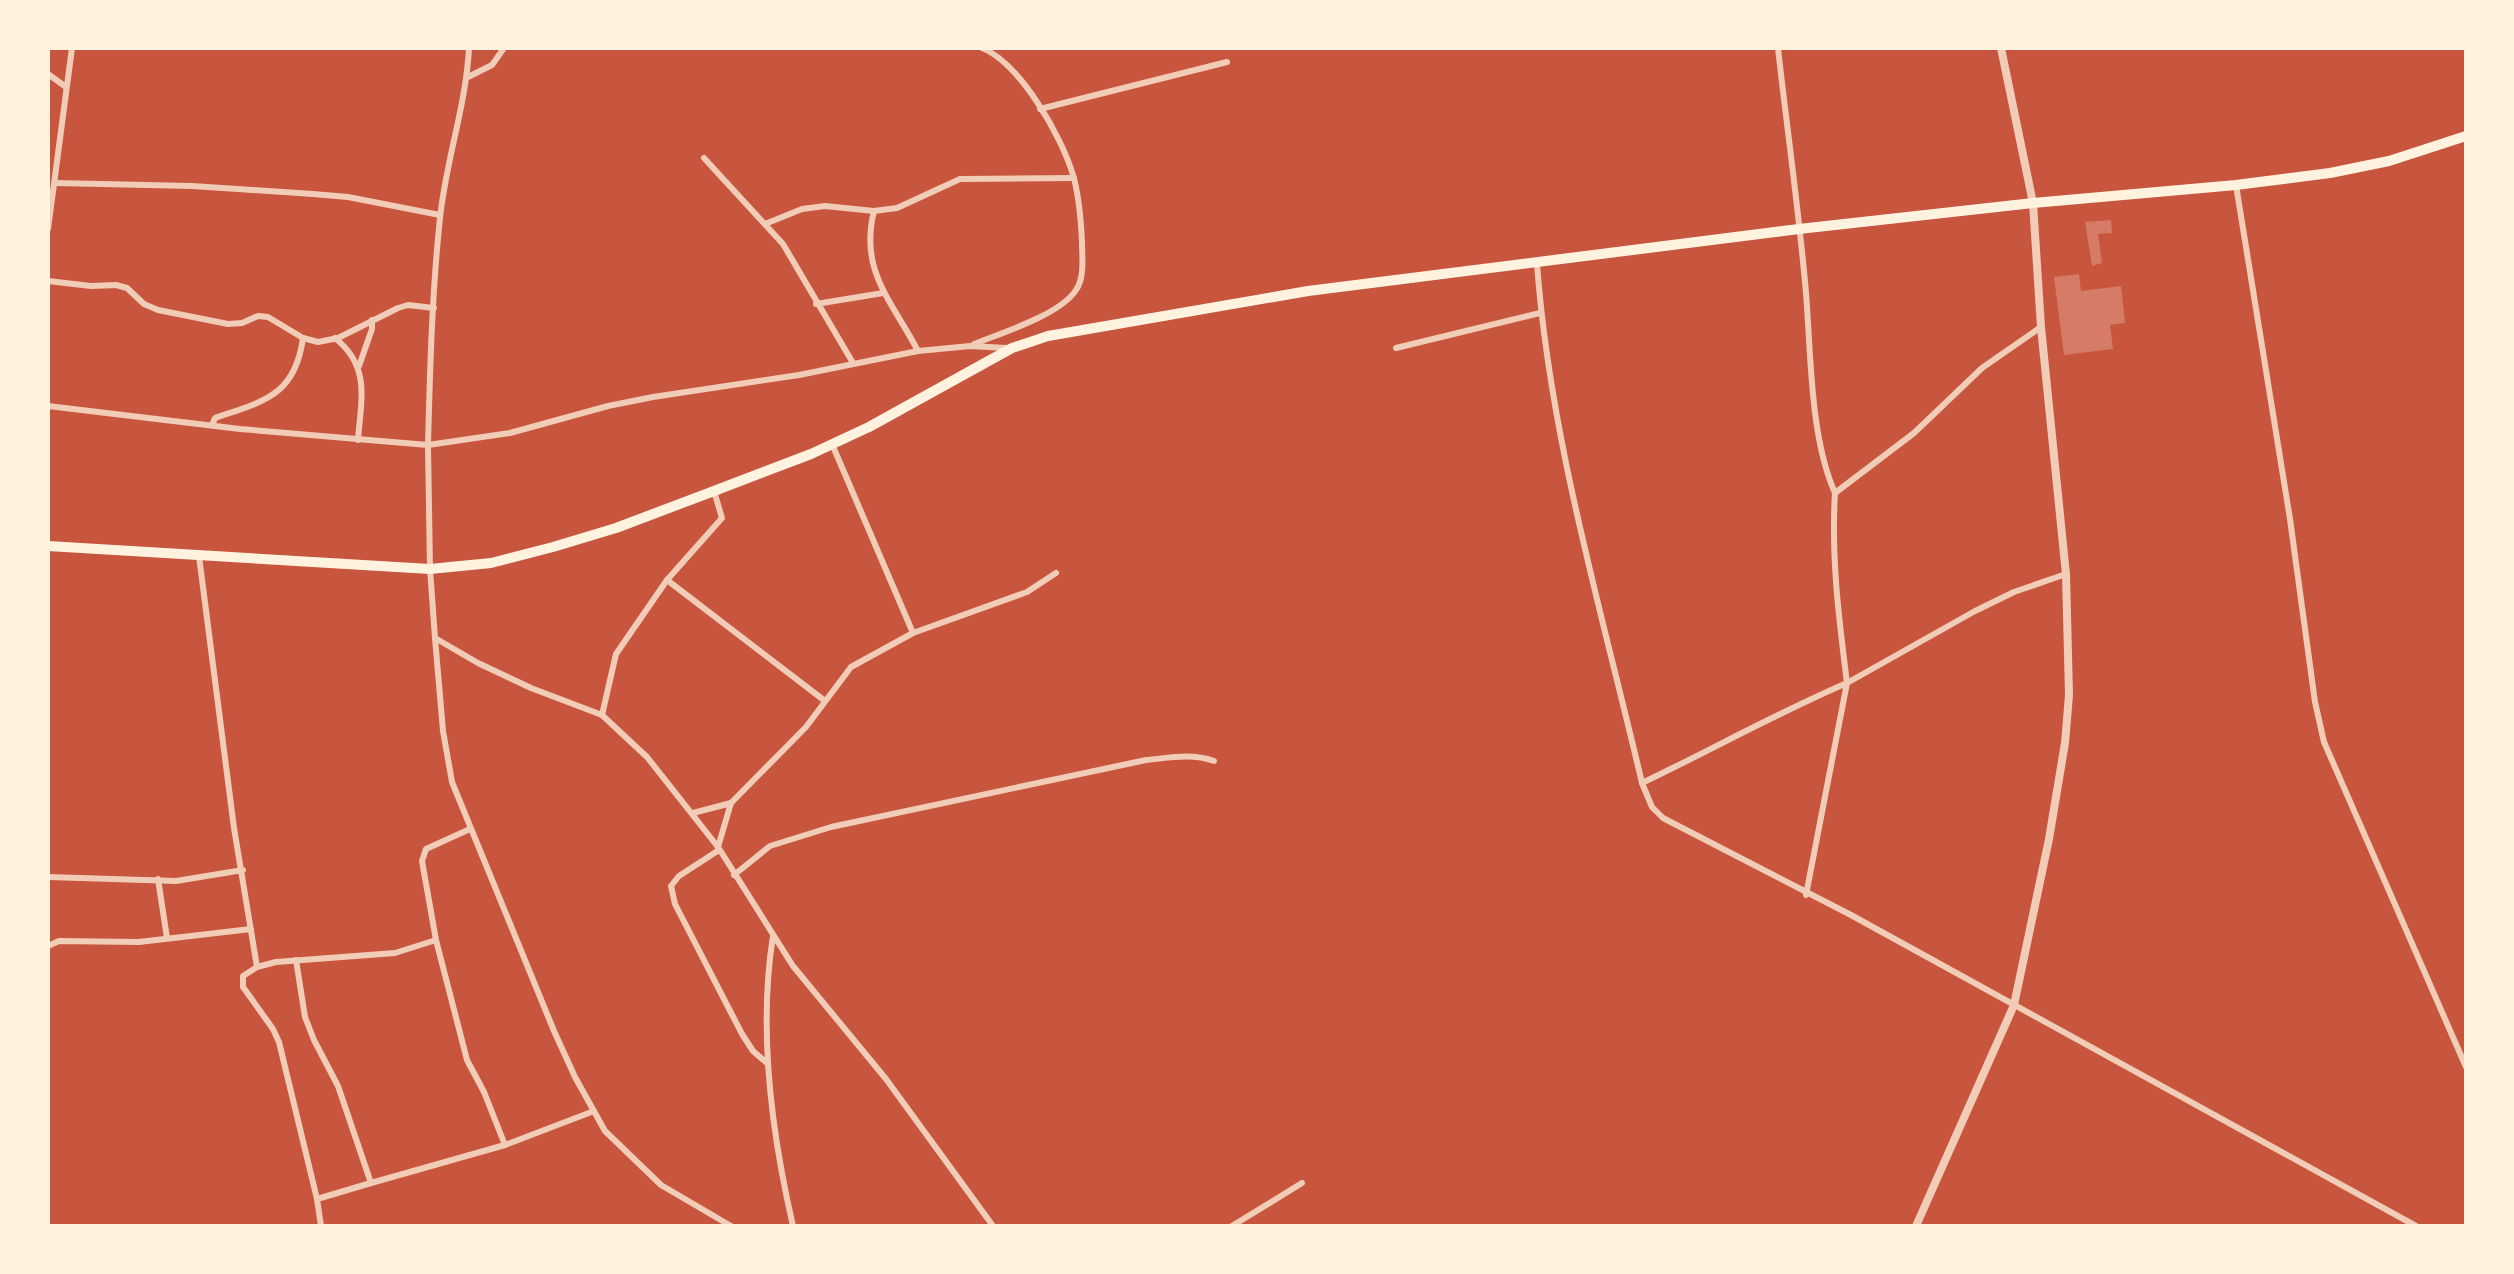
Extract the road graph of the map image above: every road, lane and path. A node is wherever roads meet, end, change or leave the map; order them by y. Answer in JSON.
{"nodes":[{"id":1,"x":72,"y":48,"type":"edge"},
{"id":2,"x":469,"y":48,"type":"edge"},
{"id":3,"x":504,"y":48,"type":"edge"},
{"id":4,"x":982,"y":48,"type":"edge"},
{"id":5,"x":1778,"y":48,"type":"edge"},
{"id":6,"x":2001,"y":48,"type":"edge"},
{"id":7,"x":1227,"y":62,"type":"dead end"},
{"id":8,"x":48,"y":74,"type":"edge"},
{"id":9,"x":468,"y":77,"type":"junction"},
{"id":10,"x":66,"y":87,"type":"junction"},
{"id":11,"x":1040,"y":109,"type":"junction"},
{"id":12,"x":2466,"y":136,"type":"edge"},
{"id":13,"x":704,"y":158,"type":"dead end"},
{"id":14,"x":1074,"y":178,"type":"junction"},
{"id":15,"x":55,"y":183,"type":"junction"},
{"id":16,"x":2236,"y":185,"type":"junction"},
{"id":17,"x":2033,"y":203,"type":"junction"},
{"id":18,"x":874,"y":211,"type":"junction"},
{"id":19,"x":440,"y":215,"type":"junction"},
{"id":20,"x":765,"y":224,"type":"junction"},
{"id":21,"x":48,"y":229,"type":"edge"},
{"id":22,"x":1799,"y":229,"type":"junction"},
{"id":23,"x":1537,"y":264,"type":"junction"},
{"id":24,"x":48,"y":281,"type":"edge"},
{"id":25,"x":883,"y":293,"type":"junction"},
{"id":26,"x":816,"y":304,"type":"junction"},
{"id":27,"x":434,"y":308,"type":"junction"},
{"id":28,"x":1540,"y":313,"type":"junction"},
{"id":29,"x":372,"y":320,"type":"junction"},
{"id":30,"x":2041,"y":327,"type":"junction"},
{"id":31,"x":303,"y":338,"type":"junction"},
{"id":32,"x":335,"y":338,"type":"junction"},
{"id":33,"x":970,"y":346,"type":"junction"},
{"id":34,"x":1012,"y":348,"type":"junction"},
{"id":35,"x":1396,"y":348,"type":"dead end"},
{"id":36,"x":918,"y":351,"type":"junction"},
{"id":37,"x":853,"y":363,"type":"junction"},
{"id":38,"x":359,"y":367,"type":"junction"},
{"id":39,"x":48,"y":406,"type":"edge"},
{"id":40,"x":212,"y":425,"type":"junction"},
{"id":41,"x":358,"y":440,"type":"junction"},
{"id":42,"x":832,"y":444,"type":"junction"},
{"id":43,"x":428,"y":445,"type":"junction"},
{"id":44,"x":714,"y":491,"type":"junction"},
{"id":45,"x":1835,"y":493,"type":"junction"},
{"id":46,"x":48,"y":546,"type":"edge"},
{"id":47,"x":199,"y":556,"type":"junction"},
{"id":48,"x":430,"y":569,"type":"junction"},
{"id":49,"x":1056,"y":573,"type":"dead end"},
{"id":50,"x":2066,"y":574,"type":"junction"},
{"id":51,"x":667,"y":580,"type":"junction"},
{"id":52,"x":913,"y":633,"type":"junction"},
{"id":53,"x":435,"y":638,"type":"junction"},
{"id":54,"x":1847,"y":683,"type":"junction"},
{"id":55,"x":825,"y":701,"type":"junction"},
{"id":56,"x":602,"y":715,"type":"junction"},
{"id":57,"x":1214,"y":761,"type":"dead end"},
{"id":58,"x":1642,"y":783,"type":"junction"},
{"id":59,"x":731,"y":803,"type":"junction"},
{"id":60,"x":693,"y":813,"type":"junction"},
{"id":61,"x":470,"y":829,"type":"junction"},
{"id":62,"x":718,"y":849,"type":"junction"},
{"id":63,"x":243,"y":870,"type":"junction"},
{"id":64,"x":734,"y":875,"type":"junction"},
{"id":65,"x":48,"y":877,"type":"edge"},
{"id":66,"x":158,"y":879,"type":"junction"},
{"id":67,"x":1806,"y":895,"type":"junction"},
{"id":68,"x":251,"y":929,"type":"junction"},
{"id":69,"x":773,"y":935,"type":"junction"},
{"id":70,"x":48,"y":936,"type":"edge"},
{"id":71,"x":167,"y":938,"type":"junction"},
{"id":72,"x":436,"y":940,"type":"junction"},
{"id":73,"x":59,"y":941,"type":"junction"},
{"id":74,"x":48,"y":946,"type":"edge"},
{"id":75,"x":296,"y":960,"type":"junction"},
{"id":76,"x":257,"y":967,"type":"junction"},
{"id":77,"x":2014,"y":1005,"type":"junction"},
{"id":78,"x":768,"y":1064,"type":"junction"},
{"id":79,"x":2466,"y":1067,"type":"edge"},
{"id":80,"x":594,"y":1111,"type":"junction"},
{"id":81,"x":505,"y":1145,"type":"junction"},
{"id":82,"x":371,"y":1183,"type":"junction"},
{"id":83,"x":1302,"y":1183,"type":"dead end"},
{"id":84,"x":317,"y":1199,"type":"junction"},
{"id":85,"x":321,"y":1226,"type":"edge"},
{"id":86,"x":731,"y":1226,"type":"edge"},
{"id":87,"x":793,"y":1226,"type":"edge"},
{"id":88,"x":993,"y":1226,"type":"edge"},
{"id":89,"x":1232,"y":1226,"type":"edge"},
{"id":90,"x":1916,"y":1226,"type":"edge"},
{"id":91,"x":2416,"y":1226,"type":"edge"}],
"edges":[{"from":1,"to":10,"type":"street"},
{"from":2,"to":9,"type":"street"},
{"from":3,"to":9,"type":"street"},
{"from":4,"to":11,"type":"street"},
{"from":5,"to":22,"type":"street"},
{"from":6,"to":17,"type":"street"},
{"from":7,"to":11,"type":"street"},
{"from":8,"to":10,"type":"street"},
{"from":9,"to":19,"type":"street"},
{"from":10,"to":15,"type":"street"},
{"from":11,"to":14,"type":"street"},
{"from":12,"to":16,"type":"highway"},
{"from":13,"to":20,"type":"street"},
{"from":14,"to":18,"type":"street"},
{"from":14,"to":33,"type":"street"},
{"from":15,"to":19,"type":"street"},
{"from":15,"to":21,"type":"street"},
{"from":16,"to":17,"type":"highway"},
{"from":16,"to":79,"type":"street"},
{"from":17,"to":22,"type":"highway"},
{"from":17,"to":30,"type":"street"},
{"from":18,"to":20,"type":"street"},
{"from":18,"to":25,"type":"street"},
{"from":19,"to":27,"type":"street"},
{"from":20,"to":26,"type":"street"},
{"from":22,"to":23,"type":"highway"},
{"from":22,"to":45,"type":"street"},
{"from":23,"to":28,"type":"street"},
{"from":23,"to":34,"type":"highway"},
{"from":24,"to":31,"type":"street"},
{"from":25,"to":26,"type":"street"},
{"from":25,"to":36,"type":"street"},
{"from":26,"to":37,"type":"street"},
{"from":27,"to":29,"type":"street"},
{"from":27,"to":43,"type":"street"},
{"from":28,"to":35,"type":"street"},
{"from":28,"to":58,"type":"street"},
{"from":29,"to":32,"type":"street"},
{"from":29,"to":38,"type":"street"},
{"from":30,"to":45,"type":"street"},
{"from":30,"to":50,"type":"street"},
{"from":31,"to":32,"type":"street"},
{"from":31,"to":40,"type":"street"},
{"from":32,"to":38,"type":"street"},
{"from":33,"to":34,"type":"street"},
{"from":33,"to":36,"type":"street"},
{"from":34,"to":42,"type":"highway"},
{"from":36,"to":37,"type":"street"},
{"from":37,"to":43,"type":"street"},
{"from":38,"to":41,"type":"street"},
{"from":39,"to":40,"type":"street"},
{"from":40,"to":41,"type":"street"},
{"from":41,"to":43,"type":"street"},
{"from":42,"to":44,"type":"highway"},
{"from":42,"to":52,"type":"street"},
{"from":43,"to":48,"type":"street"},
{"from":44,"to":48,"type":"highway"},
{"from":44,"to":51,"type":"street"},
{"from":45,"to":54,"type":"street"},
{"from":46,"to":47,"type":"highway"},
{"from":47,"to":48,"type":"highway"},
{"from":47,"to":63,"type":"street"},
{"from":48,"to":53,"type":"street"},
{"from":49,"to":52,"type":"street"},
{"from":50,"to":54,"type":"street"},
{"from":50,"to":77,"type":"street"},
{"from":51,"to":55,"type":"street"},
{"from":51,"to":56,"type":"street"},
{"from":52,"to":55,"type":"street"},
{"from":53,"to":56,"type":"street"},
{"from":53,"to":61,"type":"street"},
{"from":54,"to":58,"type":"street"},
{"from":54,"to":67,"type":"street"},
{"from":55,"to":59,"type":"street"},
{"from":56,"to":60,"type":"street"},
{"from":57,"to":64,"type":"street"},
{"from":58,"to":67,"type":"street"},
{"from":59,"to":60,"type":"street"},
{"from":59,"to":62,"type":"street"},
{"from":60,"to":62,"type":"street"},
{"from":61,"to":72,"type":"street"},
{"from":61,"to":80,"type":"street"},
{"from":62,"to":64,"type":"street"},
{"from":62,"to":78,"type":"street"},
{"from":63,"to":66,"type":"street"},
{"from":63,"to":68,"type":"street"},
{"from":64,"to":69,"type":"street"},
{"from":65,"to":66,"type":"street"},
{"from":66,"to":71,"type":"street"},
{"from":67,"to":77,"type":"street"},
{"from":68,"to":71,"type":"street"},
{"from":68,"to":76,"type":"street"},
{"from":69,"to":78,"type":"street"},
{"from":69,"to":88,"type":"street"},
{"from":70,"to":73,"type":"street"},
{"from":71,"to":73,"type":"street"},
{"from":72,"to":75,"type":"street"},
{"from":72,"to":81,"type":"street"},
{"from":73,"to":74,"type":"street"},
{"from":75,"to":76,"type":"street"},
{"from":75,"to":82,"type":"street"},
{"from":76,"to":84,"type":"street"},
{"from":77,"to":90,"type":"street"},
{"from":77,"to":91,"type":"street"},
{"from":78,"to":87,"type":"street"},
{"from":80,"to":81,"type":"street"},
{"from":80,"to":86,"type":"street"},
{"from":81,"to":82,"type":"street"},
{"from":82,"to":84,"type":"street"},
{"from":83,"to":89,"type":"street"},
{"from":84,"to":85,"type":"street"}]}
